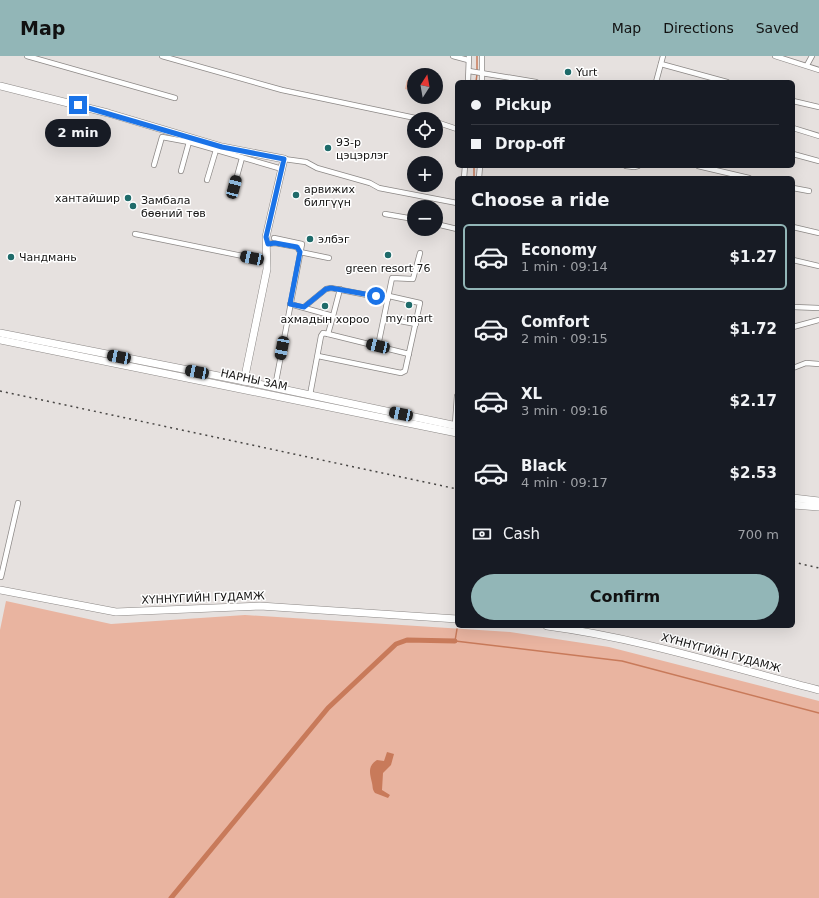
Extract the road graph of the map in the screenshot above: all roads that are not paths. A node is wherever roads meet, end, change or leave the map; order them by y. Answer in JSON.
{"nodes":[{"id":1,"x":27,"y":56,"type":"edge"},
{"id":2,"x":162,"y":56,"type":"edge"},
{"id":3,"x":452,"y":56,"type":"edge"},
{"id":4,"x":482,"y":56,"type":"edge"},
{"id":5,"x":663,"y":56,"type":"edge"},
{"id":6,"x":775,"y":56,"type":"edge"},
{"id":7,"x":812,"y":56,"type":"edge"},
{"id":8,"x":469,"y":58,"type":"edge"},
{"id":9,"x":661,"y":64,"type":"junction"},
{"id":10,"x":807,"y":66,"type":"junction"},
{"id":11,"x":819,"y":70,"type":"edge"},
{"id":12,"x":471,"y":71,"type":"junction"},
{"id":13,"x":481,"y":72,"type":"junction"},
{"id":14,"x":469,"y":80,"type":"edge"},
{"id":15,"x":482,"y":80,"type":"edge"},
{"id":16,"x":525,"y":80,"type":"edge"},
{"id":17,"x":657,"y":80,"type":"edge"},
{"id":18,"x":720,"y":80,"type":"edge"},
{"id":19,"x":0,"y":86,"type":"edge"},
{"id":20,"x":175,"y":98,"type":"dead end"},
{"id":21,"x":795,"y":102,"type":"edge"},
{"id":22,"x":819,"y":108,"type":"edge"},
{"id":23,"x":407,"y":116,"type":"edge"},
{"id":24,"x":443,"y":124,"type":"edge"},
{"id":25,"x":455,"y":128,"type":"edge"},
{"id":26,"x":795,"y":129,"type":"edge"},
{"id":27,"x":819,"y":136,"type":"edge"},
{"id":28,"x":189,"y":142,"type":"junction"},
{"id":29,"x":216,"y":150,"type":"junction"},
{"id":30,"x":795,"y":155,"type":"edge"},
{"id":31,"x":242,"y":158,"type":"junction"},
{"id":32,"x":284,"y":159,"type":"junction"},
{"id":33,"x":819,"y":161,"type":"edge"},
{"id":34,"x":154,"y":166,"type":"dead end"},
{"id":35,"x":706,"y":168,"type":"edge"},
{"id":36,"x":282,"y":169,"type":"junction"},
{"id":37,"x":181,"y":171,"type":"dead end"},
{"id":38,"x":740,"y":176,"type":"edge"},
{"id":39,"x":207,"y":180,"type":"dead end"},
{"id":40,"x":234,"y":187,"type":"dead end"},
{"id":41,"x":795,"y":188,"type":"edge"},
{"id":42,"x":809,"y":191,"type":"dead end"},
{"id":43,"x":455,"y":203,"type":"edge"},
{"id":44,"x":385,"y":214,"type":"dead end"},
{"id":45,"x":407,"y":218,"type":"edge"},
{"id":46,"x":443,"y":226,"type":"edge"},
{"id":47,"x":795,"y":227,"type":"edge"},
{"id":48,"x":455,"y":229,"type":"edge"},
{"id":49,"x":819,"y":233,"type":"edge"},
{"id":50,"x":136,"y":234,"type":"dead end"},
{"id":51,"x":274,"y":238,"type":"dead end"},
{"id":52,"x":268,"y":244,"type":"junction"},
{"id":53,"x":300,"y":252,"type":"junction"},
{"id":54,"x":420,"y":252,"type":"dead end"},
{"id":55,"x":329,"y":258,"type":"dead end"},
{"id":56,"x":795,"y":260,"type":"edge"},
{"id":57,"x":267,"y":261,"type":"junction"},
{"id":58,"x":819,"y":266,"type":"edge"},
{"id":59,"x":340,"y":289,"type":"junction"},
{"id":60,"x":388,"y":298,"type":"junction"},
{"id":61,"x":290,"y":304,"type":"junction"},
{"id":62,"x":304,"y":307,"type":"junction"},
{"id":63,"x":795,"y":308,"type":"edge"},
{"id":64,"x":819,"y":308,"type":"edge"},
{"id":65,"x":333,"y":316,"type":"junction"},
{"id":66,"x":384,"y":318,"type":"junction"},
{"id":67,"x":819,"y":320,"type":"edge"},
{"id":68,"x":416,"y":324,"type":"junction"},
{"id":69,"x":795,"y":326,"type":"edge"},
{"id":70,"x":0,"y":333,"type":"edge"},
{"id":71,"x":328,"y":334,"type":"junction"},
{"id":72,"x":0,"y":340,"type":"edge"},
{"id":73,"x":378,"y":346,"type":"junction"},
{"id":74,"x":409,"y":354,"type":"junction"},
{"id":75,"x":318,"y":356,"type":"junction"},
{"id":76,"x":819,"y":364,"type":"edge"},
{"id":77,"x":795,"y":367,"type":"edge"},
{"id":78,"x":244,"y":381,"type":"junction"},
{"id":79,"x":275,"y":387,"type":"junction"},
{"id":80,"x":310,"y":395,"type":"junction"},
{"id":81,"x":455,"y":426,"type":"edge"},
{"id":82,"x":455,"y":433,"type":"edge"},
{"id":83,"x":795,"y":498,"type":"edge"},
{"id":84,"x":819,"y":501,"type":"edge"},
{"id":85,"x":18,"y":503,"type":"dead end"},
{"id":86,"x":795,"y":505,"type":"edge"},
{"id":87,"x":819,"y":507,"type":"edge"},
{"id":88,"x":1,"y":577,"type":"dead end"},
{"id":89,"x":0,"y":590,"type":"edge"},
{"id":90,"x":455,"y":618,"type":"edge"},
{"id":91,"x":560,"y":628,"type":"edge"},
{"id":92,"x":819,"y":690,"type":"edge"}],
"edges":[{"from":1,"to":20,"type":"street"},
{"from":2,"to":23,"type":"street"},
{"from":3,"to":8,"type":"street"},
{"from":4,"to":13,"type":"street"},
{"from":5,"to":9,"type":"street"},
{"from":6,"to":10,"type":"street"},
{"from":7,"to":10,"type":"street"},
{"from":8,"to":12,"type":"street"},
{"from":9,"to":17,"type":"street"},
{"from":9,"to":18,"type":"street"},
{"from":10,"to":11,"type":"street"},
{"from":12,"to":13,"type":"street"},
{"from":12,"to":14,"type":"street"},
{"from":13,"to":15,"type":"street"},
{"from":13,"to":16,"type":"street"},
{"from":19,"to":32,"type":"main road"},
{"from":21,"to":22,"type":"street"},
{"from":24,"to":25,"type":"street"},
{"from":26,"to":27,"type":"street"},
{"from":28,"to":29,"type":"street"},
{"from":28,"to":34,"type":"street"},
{"from":28,"to":37,"type":"street"},
{"from":29,"to":31,"type":"street"},
{"from":29,"to":39,"type":"street"},
{"from":30,"to":33,"type":"street"},
{"from":31,"to":36,"type":"street"},
{"from":31,"to":40,"type":"street"},
{"from":32,"to":36,"type":"main road"},
{"from":32,"to":43,"type":"street"},
{"from":35,"to":38,"type":"street"},
{"from":36,"to":52,"type":"main road"},
{"from":41,"to":42,"type":"street"},
{"from":44,"to":45,"type":"street"},
{"from":46,"to":48,"type":"street"},
{"from":47,"to":49,"type":"street"},
{"from":50,"to":57,"type":"street"},
{"from":51,"to":53,"type":"street"},
{"from":52,"to":53,"type":"street"},
{"from":52,"to":57,"type":"main road"},
{"from":53,"to":55,"type":"street"},
{"from":53,"to":61,"type":"street"},
{"from":54,"to":60,"type":"street"},
{"from":56,"to":58,"type":"street"},
{"from":57,"to":78,"type":"main road"},
{"from":59,"to":60,"type":"street"},
{"from":59,"to":62,"type":"street"},
{"from":59,"to":65,"type":"street"},
{"from":60,"to":66,"type":"street"},
{"from":60,"to":68,"type":"street"},
{"from":61,"to":62,"type":"street"},
{"from":61,"to":79,"type":"street"},
{"from":62,"to":65,"type":"street"},
{"from":63,"to":64,"type":"street"},
{"from":65,"to":71,"type":"street"},
{"from":66,"to":68,"type":"street"},
{"from":66,"to":73,"type":"street"},
{"from":67,"to":69,"type":"street"},
{"from":68,"to":74,"type":"street"},
{"from":70,"to":78,"type":"main road","name":"НАРНЫ ЗАМ"},
{"from":71,"to":73,"type":"street"},
{"from":71,"to":75,"type":"street"},
{"from":72,"to":82,"type":"main road","name":"НАРНЫ ЗАМ"},
{"from":73,"to":74,"type":"street"},
{"from":74,"to":75,"type":"street"},
{"from":75,"to":80,"type":"street"},
{"from":76,"to":77,"type":"street"},
{"from":78,"to":79,"type":"main road","name":"НАРНЫ ЗАМ"},
{"from":79,"to":80,"type":"main road","name":"НАРНЫ ЗАМ"},
{"from":80,"to":81,"type":"main road","name":"НАРНЫ ЗАМ"},
{"from":83,"to":84,"type":"main road"},
{"from":85,"to":88,"type":"street"},
{"from":86,"to":87,"type":"main road"},
{"from":89,"to":90,"type":"main road","name":"ХҮННҮГИЙН ГУДАМЖ"},
{"from":91,"to":92,"type":"main road","name":"ХҮННҮГИЙН ГУДАМЖ"}]}
